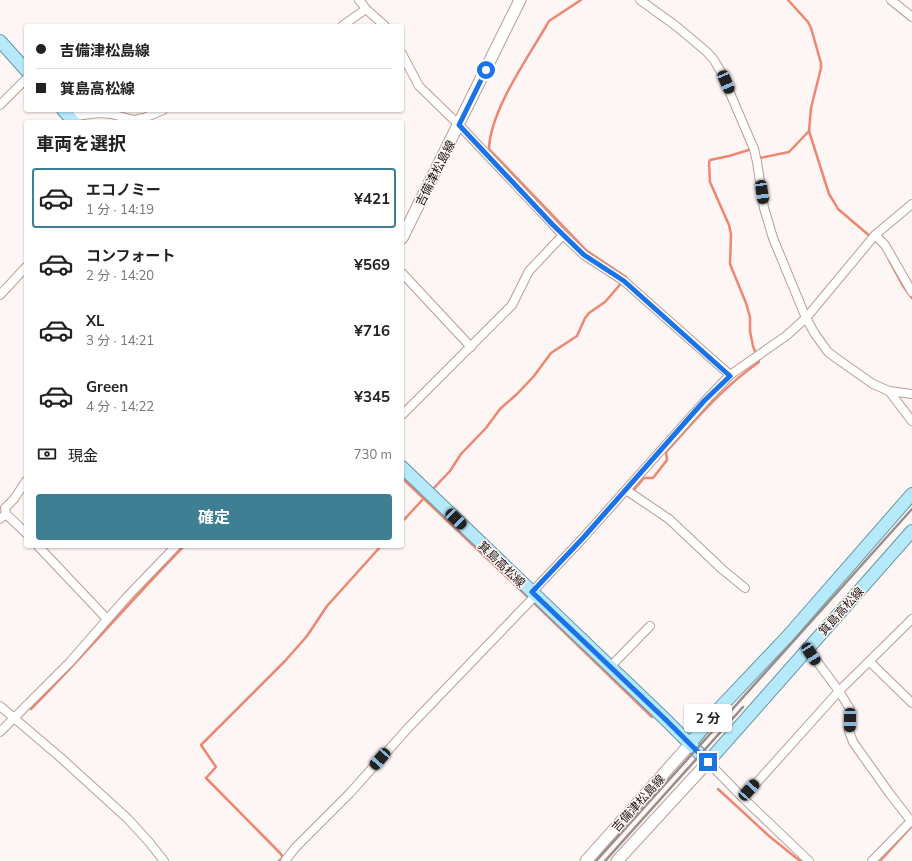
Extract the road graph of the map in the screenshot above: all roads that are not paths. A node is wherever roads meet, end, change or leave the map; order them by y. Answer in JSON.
{"nodes":[{"id":1,"x":359,"y":0,"type":"edge"},
{"id":2,"x":520,"y":0,"type":"edge"},
{"id":3,"x":640,"y":0,"type":"edge"},
{"id":4,"x":891,"y":0,"type":"edge"},
{"id":5,"x":366,"y":9,"type":"junction"},
{"id":6,"x":912,"y":17,"type":"edge"},
{"id":7,"x":345,"y":24,"type":"edge"},
{"id":8,"x":383,"y":24,"type":"edge"},
{"id":9,"x":0,"y":41,"type":"edge"},
{"id":10,"x":404,"y":58,"type":"edge"},
{"id":11,"x":24,"y":68,"type":"edge"},
{"id":12,"x":24,"y":81,"type":"edge"},
{"id":13,"x":0,"y":106,"type":"edge"},
{"id":14,"x":158,"y":112,"type":"edge"},
{"id":15,"x":69,"y":116,"type":"edge"},
{"id":16,"x":134,"y":120,"type":"edge"},
{"id":17,"x":134,"y":120,"type":"edge"},
{"id":18,"x":459,"y":125,"type":"junction"},
{"id":19,"x":912,"y":204,"type":"edge"},
{"id":20,"x":404,"y":234,"type":"edge"},
{"id":21,"x":563,"y":235,"type":"junction"},
{"id":22,"x":875,"y":235,"type":"junction"},
{"id":23,"x":24,"y":269,"type":"edge"},
{"id":24,"x":404,"y":275,"type":"edge"},
{"id":25,"x":912,"y":292,"type":"edge"},
{"id":26,"x":0,"y":295,"type":"edge"},
{"id":27,"x":806,"y":318,"type":"junction"},
{"id":28,"x":471,"y":347,"type":"junction"},
{"id":29,"x":730,"y":376,"type":"junction"},
{"id":30,"x":889,"y":391,"type":"junction"},
{"id":31,"x":912,"y":394,"type":"edge"},
{"id":32,"x":404,"y":413,"type":"edge"},
{"id":33,"x":912,"y":421,"type":"edge"},
{"id":34,"x":404,"y":470,"type":"edge"},
{"id":35,"x":24,"y":484,"type":"edge"},
{"id":36,"x":629,"y":491,"type":"junction"},
{"id":37,"x":912,"y":494,"type":"edge"},
{"id":38,"x":3,"y":516,"type":"edge"},
{"id":39,"x":912,"y":531,"type":"edge"},
{"id":40,"x":24,"y":532,"type":"edge"},
{"id":41,"x":40,"y":548,"type":"edge"},
{"id":42,"x":174,"y":548,"type":"edge"},
{"id":43,"x":745,"y":588,"type":"dead end"},
{"id":44,"x":532,"y":597,"type":"junction"},
{"id":45,"x":107,"y":619,"type":"junction"},
{"id":46,"x":912,"y":619,"type":"edge"},
{"id":47,"x":650,"y":626,"type":"dead end"},
{"id":48,"x":807,"y":648,"type":"junction"},
{"id":49,"x":870,"y":662,"type":"junction"},
{"id":50,"x":610,"y":667,"type":"junction"},
{"id":51,"x":839,"y":691,"type":"junction"},
{"id":52,"x":912,"y":703,"type":"edge"},
{"id":53,"x":0,"y":706,"type":"edge"},
{"id":54,"x":14,"y":718,"type":"junction"},
{"id":55,"x":0,"y":732,"type":"edge"},
{"id":56,"x":690,"y":744,"type":"junction"},
{"id":57,"x":708,"y":762,"type":"junction"},
{"id":58,"x":743,"y":798,"type":"junction"},
{"id":59,"x":912,"y":820,"type":"edge"},
{"id":60,"x":164,"y":861,"type":"edge"},
{"id":61,"x":285,"y":861,"type":"edge"},
{"id":62,"x":586,"y":861,"type":"edge"},
{"id":63,"x":617,"y":861,"type":"edge"},
{"id":64,"x":809,"y":861,"type":"edge"},
{"id":65,"x":872,"y":861,"type":"edge"}],
"edges":[{"from":1,"to":5,"type":"street"},
{"from":2,"to":18,"type":"main road","name":"吉備津松島線"},
{"from":3,"to":27,"type":"street"},
{"from":4,"to":6,"type":"street"},
{"from":5,"to":7,"type":"street"},
{"from":5,"to":8,"type":"street"},
{"from":9,"to":11,"type":"main road"},
{"from":10,"to":18,"type":"street"},
{"from":12,"to":13,"type":"street"},
{"from":14,"to":16,"type":"street"},
{"from":15,"to":17,"type":"street"},
{"from":18,"to":20,"type":"main road","name":"吉備津松島線"},
{"from":18,"to":21,"type":"street"},
{"from":19,"to":22,"type":"street"},
{"from":21,"to":28,"type":"street"},
{"from":21,"to":29,"type":"street"},
{"from":22,"to":25,"type":"street"},
{"from":22,"to":27,"type":"street"},
{"from":23,"to":26,"type":"street"},
{"from":24,"to":28,"type":"street"},
{"from":27,"to":29,"type":"street"},
{"from":27,"to":30,"type":"street"},
{"from":28,"to":32,"type":"street"},
{"from":29,"to":36,"type":"street"},
{"from":30,"to":31,"type":"street"},
{"from":30,"to":33,"type":"street"},
{"from":34,"to":44,"type":"main road","name":"箕島高松線"},
{"from":35,"to":38,"type":"street"},
{"from":36,"to":43,"type":"street"},
{"from":36,"to":44,"type":"street"},
{"from":37,"to":56,"type":"main road","name":"箕島高松線"},
{"from":38,"to":40,"type":"street"},
{"from":39,"to":48,"type":"main road","name":"箕島高松線"},
{"from":41,"to":45,"type":"street"},
{"from":42,"to":45,"type":"street"},
{"from":44,"to":50,"type":"main road","name":"箕島高松線"},
{"from":44,"to":61,"type":"street"},
{"from":45,"to":54,"type":"street"},
{"from":46,"to":49,"type":"street"},
{"from":47,"to":50,"type":"street"},
{"from":48,"to":51,"type":"street"},
{"from":48,"to":57,"type":"main road","name":"箕島高松線"},
{"from":49,"to":51,"type":"street"},
{"from":49,"to":52,"type":"street"},
{"from":50,"to":56,"type":"main road","name":"箕島高松線"},
{"from":51,"to":58,"type":"street"},
{"from":51,"to":59,"type":"street"},
{"from":53,"to":54,"type":"street"},
{"from":54,"to":55,"type":"street"},
{"from":54,"to":60,"type":"street"},
{"from":56,"to":57,"type":"main road","name":"箕島高松線"},
{"from":56,"to":62,"type":"main road","name":"吉備津松島線"},
{"from":57,"to":58,"type":"street"},
{"from":57,"to":63,"type":"main road","name":"吉備津松島線"},
{"from":58,"to":64,"type":"street"},
{"from":59,"to":65,"type":"street"}]}
